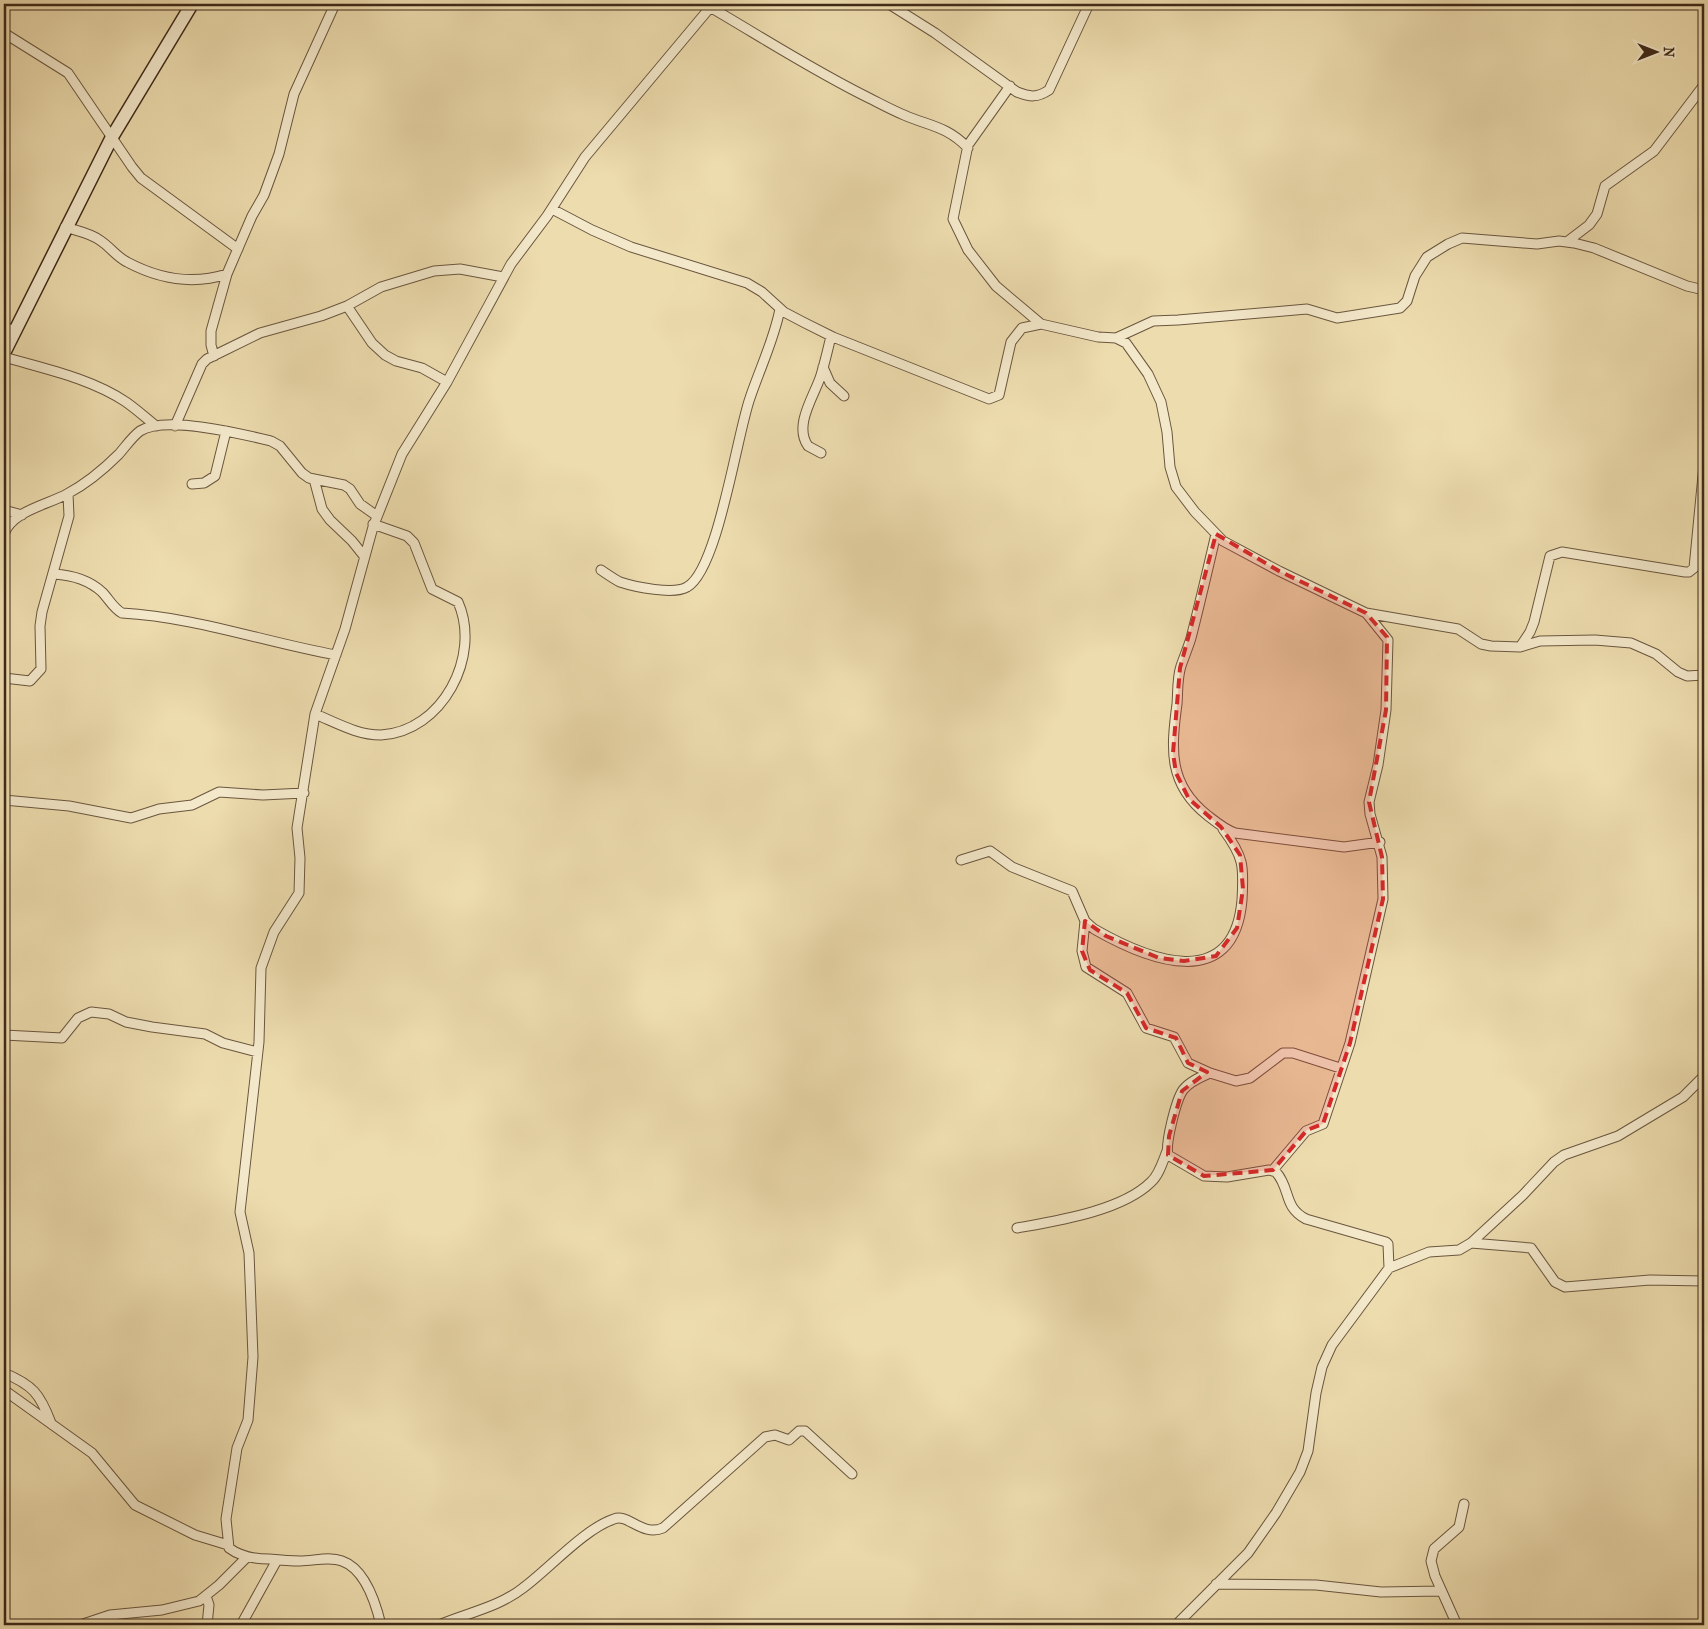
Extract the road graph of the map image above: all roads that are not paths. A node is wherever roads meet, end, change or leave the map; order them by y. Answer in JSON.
{"nodes":[{"id":1,"x":192,"y":4,"type":"edge"},
{"id":2,"x":335,"y":4,"type":"edge"},
{"id":3,"x":889,"y":4,"type":"edge"},
{"id":4,"x":1089,"y":4,"type":"edge"},
{"id":5,"x":711,"y":5,"type":"edge"},
{"id":6,"x":4,"y":33,"type":"edge"},
{"id":7,"x":1704,"y":85,"type":"edge"},
{"id":8,"x":1010,"y":86,"type":"junction"},
{"id":9,"x":112,"y":137,"type":"junction"},
{"id":10,"x":968,"y":148,"type":"junction"},
{"id":11,"x":552,"y":209,"type":"junction"},
{"id":12,"x":65,"y":227,"type":"junction"},
{"id":13,"x":1568,"y":241,"type":"junction"},
{"id":14,"x":238,"y":249,"type":"junction"},
{"id":15,"x":227,"y":274,"type":"junction"},
{"id":16,"x":503,"y":277,"type":"junction"},
{"id":17,"x":1704,"y":290,"type":"edge"},
{"id":18,"x":347,"y":306,"type":"junction"},
{"id":19,"x":780,"y":308,"type":"junction"},
{"id":20,"x":1041,"y":324,"type":"junction"},
{"id":21,"x":9,"y":329,"type":"edge"},
{"id":22,"x":831,"y":336,"type":"junction"},
{"id":23,"x":1116,"y":338,"type":"junction"},
{"id":24,"x":4,"y":352,"type":"edge"},
{"id":25,"x":214,"y":356,"type":"junction"},
{"id":26,"x":4,"y":357,"type":"edge"},
{"id":27,"x":824,"y":367,"type":"junction"},
{"id":28,"x":447,"y":382,"type":"junction"},
{"id":29,"x":844,"y":396,"type":"dead end"},
{"id":30,"x":156,"y":426,"type":"junction"},
{"id":31,"x":176,"y":426,"type":"junction"},
{"id":32,"x":226,"y":431,"type":"junction"},
{"id":33,"x":822,"y":453,"type":"dead end"},
{"id":34,"x":1704,"y":465,"type":"edge"},
{"id":35,"x":314,"y":479,"type":"junction"},
{"id":36,"x":192,"y":484,"type":"dead end"},
{"id":37,"x":68,"y":494,"type":"junction"},
{"id":38,"x":4,"y":510,"type":"edge"},
{"id":39,"x":22,"y":515,"type":"junction"},
{"id":40,"x":375,"y":520,"type":"junction"},
{"id":41,"x":4,"y":534,"type":"edge"},
{"id":42,"x":1216,"y":534,"type":"junction"},
{"id":43,"x":364,"y":556,"type":"junction"},
{"id":44,"x":601,"y":570,"type":"dead end"},
{"id":45,"x":54,"y":574,"type":"junction"},
{"id":46,"x":1366,"y":613,"type":"junction"},
{"id":47,"x":1520,"y":647,"type":"junction"},
{"id":48,"x":336,"y":655,"type":"junction"},
{"id":49,"x":1704,"y":676,"type":"edge"},
{"id":50,"x":4,"y":678,"type":"edge"},
{"id":51,"x":315,"y":714,"type":"junction"},
{"id":52,"x":304,"y":792,"type":"junction"},
{"id":53,"x":4,"y":800,"type":"edge"},
{"id":54,"x":1221,"y":827,"type":"junction"},
{"id":55,"x":1380,"y":842,"type":"junction"},
{"id":56,"x":961,"y":860,"type":"dead end"},
{"id":57,"x":1086,"y":921,"type":"junction"},
{"id":58,"x":4,"y":1035,"type":"edge"},
{"id":59,"x":257,"y":1052,"type":"junction"},
{"id":60,"x":1340,"y":1068,"type":"junction"},
{"id":61,"x":1210,"y":1073,"type":"junction"},
{"id":62,"x":1704,"y":1076,"type":"edge"},
{"id":63,"x":1167,"y":1151,"type":"junction"},
{"id":64,"x":1273,"y":1170,"type":"junction"},
{"id":65,"x":1017,"y":1228,"type":"dead end"},
{"id":66,"x":1471,"y":1243,"type":"junction"},
{"id":67,"x":1388,"y":1268,"type":"junction"},
{"id":68,"x":1704,"y":1281,"type":"edge"},
{"id":69,"x":4,"y":1373,"type":"edge"},
{"id":70,"x":4,"y":1390,"type":"edge"},
{"id":71,"x":51,"y":1423,"type":"junction"},
{"id":72,"x":852,"y":1474,"type":"dead end"},
{"id":73,"x":1464,"y":1504,"type":"dead end"},
{"id":74,"x":228,"y":1545,"type":"junction"},
{"id":75,"x":247,"y":1557,"type":"junction"},
{"id":76,"x":277,"y":1560,"type":"junction"},
{"id":77,"x":1216,"y":1584,"type":"junction"},
{"id":78,"x":1441,"y":1591,"type":"junction"},
{"id":79,"x":206,"y":1596,"type":"junction"},
{"id":80,"x":1704,"y":1623,"type":"edge"},
{"id":81,"x":80,"y":1625,"type":"edge"},
{"id":82,"x":207,"y":1625,"type":"edge"},
{"id":83,"x":242,"y":1625,"type":"edge"},
{"id":84,"x":381,"y":1625,"type":"edge"},
{"id":85,"x":440,"y":1625,"type":"edge"},
{"id":86,"x":1176,"y":1625,"type":"edge"},
{"id":87,"x":1457,"y":1625,"type":"edge"},
{"id":88,"x":1699,"y":1625,"type":"edge"}],
"edges":[{"from":1,"to":9,"type":"street"},
{"from":2,"to":14,"type":"street"},
{"from":3,"to":8,"type":"street"},
{"from":4,"to":8,"type":"street"},
{"from":5,"to":10,"type":"street"},
{"from":5,"to":11,"type":"street"},
{"from":6,"to":9,"type":"street"},
{"from":7,"to":13,"type":"street"},
{"from":8,"to":10,"type":"street"},
{"from":9,"to":12,"type":"street"},
{"from":9,"to":14,"type":"street"},
{"from":10,"to":20,"type":"street"},
{"from":11,"to":16,"type":"street"},
{"from":11,"to":19,"type":"street"},
{"from":12,"to":15,"type":"street"},
{"from":12,"to":21,"type":"street"},
{"from":13,"to":17,"type":"street"},
{"from":13,"to":23,"type":"street"},
{"from":14,"to":15,"type":"street"},
{"from":15,"to":25,"type":"street"},
{"from":16,"to":18,"type":"street"},
{"from":16,"to":28,"type":"street"},
{"from":18,"to":25,"type":"street"},
{"from":18,"to":28,"type":"street"},
{"from":19,"to":22,"type":"street"},
{"from":19,"to":44,"type":"street"},
{"from":20,"to":22,"type":"street"},
{"from":20,"to":23,"type":"street"},
{"from":21,"to":24,"type":"street"},
{"from":22,"to":27,"type":"street"},
{"from":23,"to":42,"type":"street"},
{"from":25,"to":31,"type":"street"},
{"from":26,"to":30,"type":"street"},
{"from":27,"to":29,"type":"street"},
{"from":27,"to":33,"type":"street"},
{"from":28,"to":40,"type":"street"},
{"from":30,"to":31,"type":"street"},
{"from":30,"to":37,"type":"street"},
{"from":31,"to":32,"type":"street"},
{"from":32,"to":35,"type":"street"},
{"from":32,"to":36,"type":"street"},
{"from":34,"to":47,"type":"street"},
{"from":35,"to":40,"type":"street"},
{"from":35,"to":43,"type":"street"},
{"from":37,"to":39,"type":"street"},
{"from":37,"to":45,"type":"street"},
{"from":38,"to":39,"type":"street"},
{"from":39,"to":41,"type":"street"},
{"from":40,"to":43,"type":"street"},
{"from":40,"to":51,"type":"street"},
{"from":42,"to":46,"type":"street"},
{"from":42,"to":54,"type":"street"},
{"from":43,"to":48,"type":"street"},
{"from":45,"to":48,"type":"street"},
{"from":45,"to":50,"type":"street"},
{"from":46,"to":47,"type":"street"},
{"from":46,"to":55,"type":"street"},
{"from":47,"to":49,"type":"street"},
{"from":48,"to":51,"type":"street"},
{"from":51,"to":52,"type":"street"},
{"from":52,"to":53,"type":"street"},
{"from":52,"to":59,"type":"street"},
{"from":54,"to":55,"type":"street"},
{"from":54,"to":57,"type":"street"},
{"from":55,"to":60,"type":"street"},
{"from":56,"to":57,"type":"street"},
{"from":57,"to":61,"type":"street"},
{"from":58,"to":59,"type":"street"},
{"from":59,"to":74,"type":"street"},
{"from":60,"to":61,"type":"street"},
{"from":60,"to":64,"type":"street"},
{"from":61,"to":63,"type":"street"},
{"from":62,"to":66,"type":"street"},
{"from":63,"to":64,"type":"street"},
{"from":63,"to":65,"type":"street"},
{"from":64,"to":67,"type":"street"},
{"from":66,"to":67,"type":"street"},
{"from":66,"to":68,"type":"street"},
{"from":67,"to":77,"type":"street"},
{"from":69,"to":71,"type":"street"},
{"from":70,"to":71,"type":"street"},
{"from":71,"to":74,"type":"street"},
{"from":72,"to":85,"type":"street"},
{"from":73,"to":78,"type":"street"},
{"from":74,"to":75,"type":"street"},
{"from":75,"to":76,"type":"street"},
{"from":75,"to":79,"type":"street"},
{"from":76,"to":83,"type":"street"},
{"from":76,"to":84,"type":"street"},
{"from":77,"to":78,"type":"street"},
{"from":77,"to":86,"type":"street"},
{"from":78,"to":87,"type":"street"},
{"from":79,"to":81,"type":"street"},
{"from":79,"to":82,"type":"street"},
{"from":80,"to":88,"type":"street"}]}
